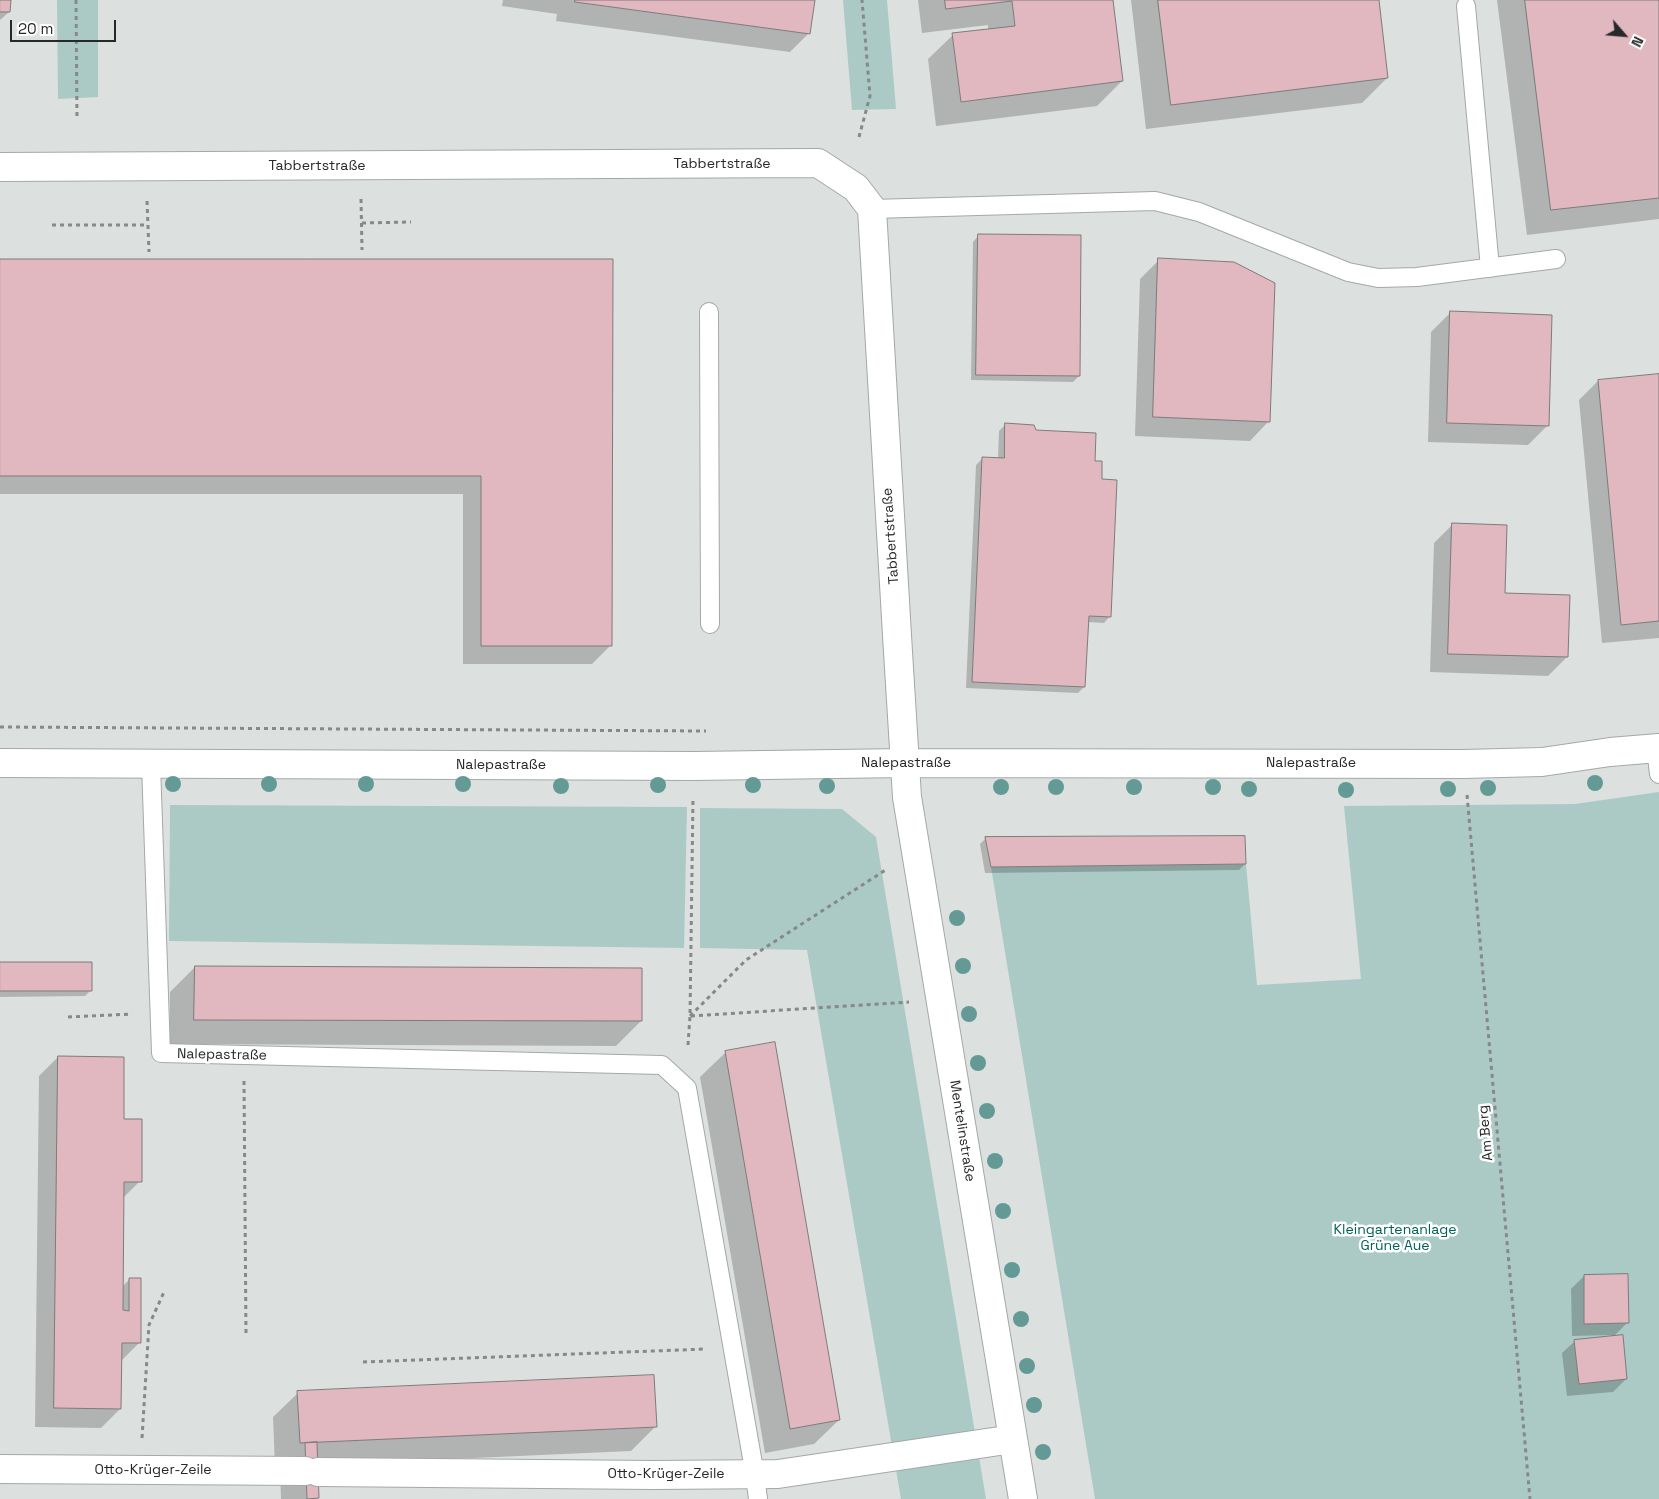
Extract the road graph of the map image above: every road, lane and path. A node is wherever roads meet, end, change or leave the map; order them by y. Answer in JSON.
{"nodes":[{"id":1,"x":76,"y":0,"type":"edge"},
{"id":2,"x":862,"y":0,"type":"edge"},
{"id":3,"x":1466,"y":6,"type":"dead end"},
{"id":4,"x":77,"y":120,"type":"dead end"},
{"id":5,"x":859,"y":137,"type":"dead end"},
{"id":6,"x":0,"y":167,"type":"edge"},
{"id":7,"x":361,"y":199,"type":"dead end"},
{"id":8,"x":147,"y":201,"type":"dead end"},
{"id":9,"x":872,"y":209,"type":"junction"},
{"id":10,"x":411,"y":222,"type":"dead end"},
{"id":11,"x":362,"y":223,"type":"junction"},
{"id":12,"x":52,"y":225,"type":"dead end"},
{"id":13,"x":148,"y":225,"type":"junction"},
{"id":14,"x":362,"y":250,"type":"dead end"},
{"id":15,"x":150,"y":252,"type":"dead end"},
{"id":16,"x":1556,"y":259,"type":"dead end"},
{"id":17,"x":1490,"y":268,"type":"junction"},
{"id":18,"x":709,"y":312,"type":"dead end"},
{"id":19,"x":710,"y":624,"type":"dead end"},
{"id":20,"x":0,"y":727,"type":"edge"},
{"id":21,"x":709,"y":731,"type":"dead end"},
{"id":22,"x":1658,"y":757,"type":"edge"},
{"id":23,"x":0,"y":763,"type":"edge"},
{"id":24,"x":905,"y":763,"type":"junction"},
{"id":25,"x":151,"y":764,"type":"junction"},
{"id":26,"x":1464,"y":764,"type":"junction"},
{"id":27,"x":693,"y":794,"type":"dead end"},
{"id":28,"x":890,"y":868,"type":"dead end"},
{"id":29,"x":912,"y":1002,"type":"dead end"},
{"id":30,"x":160,"y":1013,"type":"junction"},
{"id":31,"x":690,"y":1016,"type":"junction"},
{"id":32,"x":68,"y":1017,"type":"dead end"},
{"id":33,"x":688,"y":1045,"type":"dead end"},
{"id":34,"x":244,"y":1055,"type":"junction"},
{"id":35,"x":164,"y":1292,"type":"dead end"},
{"id":36,"x":246,"y":1335,"type":"dead end"},
{"id":37,"x":709,"y":1349,"type":"dead end"},
{"id":38,"x":363,"y":1362,"type":"dead end"},
{"id":39,"x":142,"y":1439,"type":"dead end"},
{"id":40,"x":1013,"y":1439,"type":"junction"},
{"id":41,"x":0,"y":1469,"type":"edge"},
{"id":42,"x":757,"y":1487,"type":"edge"},
{"id":43,"x":1023,"y":1499,"type":"edge"},
{"id":44,"x":1530,"y":1499,"type":"edge"}],
"edges":[{"from":1,"to":4,"type":"path"},
{"from":2,"to":5,"type":"path"},
{"from":3,"to":17,"type":"lane"},
{"from":6,"to":9,"type":"street","name":"Tabbertstraße"},
{"from":7,"to":11,"type":"path"},
{"from":8,"to":13,"type":"path"},
{"from":9,"to":17,"type":"lane"},
{"from":9,"to":24,"type":"street","name":"Tabbertstraße"},
{"from":10,"to":11,"type":"path"},
{"from":11,"to":14,"type":"path"},
{"from":12,"to":13,"type":"path"},
{"from":13,"to":15,"type":"path"},
{"from":16,"to":17,"type":"lane"},
{"from":18,"to":19,"type":"lane"},
{"from":20,"to":21,"type":"path"},
{"from":22,"to":26,"type":"street","name":"Nalepastraße"},
{"from":23,"to":25,"type":"street","name":"Nalepastraße"},
{"from":24,"to":25,"type":"street","name":"Nalepastraße"},
{"from":24,"to":26,"type":"street","name":"Nalepastraße"},
{"from":24,"to":40,"type":"street","name":"Mentelinstraße"},
{"from":25,"to":30,"type":"lane","name":"Nalepastraße"},
{"from":26,"to":44,"type":"path","name":"Am Berg"},
{"from":27,"to":31,"type":"path"},
{"from":28,"to":31,"type":"path"},
{"from":29,"to":31,"type":"path"},
{"from":30,"to":32,"type":"path"},
{"from":30,"to":34,"type":"lane","name":"Nalepastraße"},
{"from":31,"to":33,"type":"path"},
{"from":34,"to":36,"type":"path"},
{"from":34,"to":42,"type":"lane","name":"Nalepastraße"},
{"from":35,"to":39,"type":"path"},
{"from":37,"to":38,"type":"path"},
{"from":40,"to":42,"type":"street","name":"Otto-Krüger-Zeile"},
{"from":40,"to":43,"type":"street","name":"Mentelinstraße"},
{"from":41,"to":42,"type":"street","name":"Otto-Krüger-Zeile"}]}
